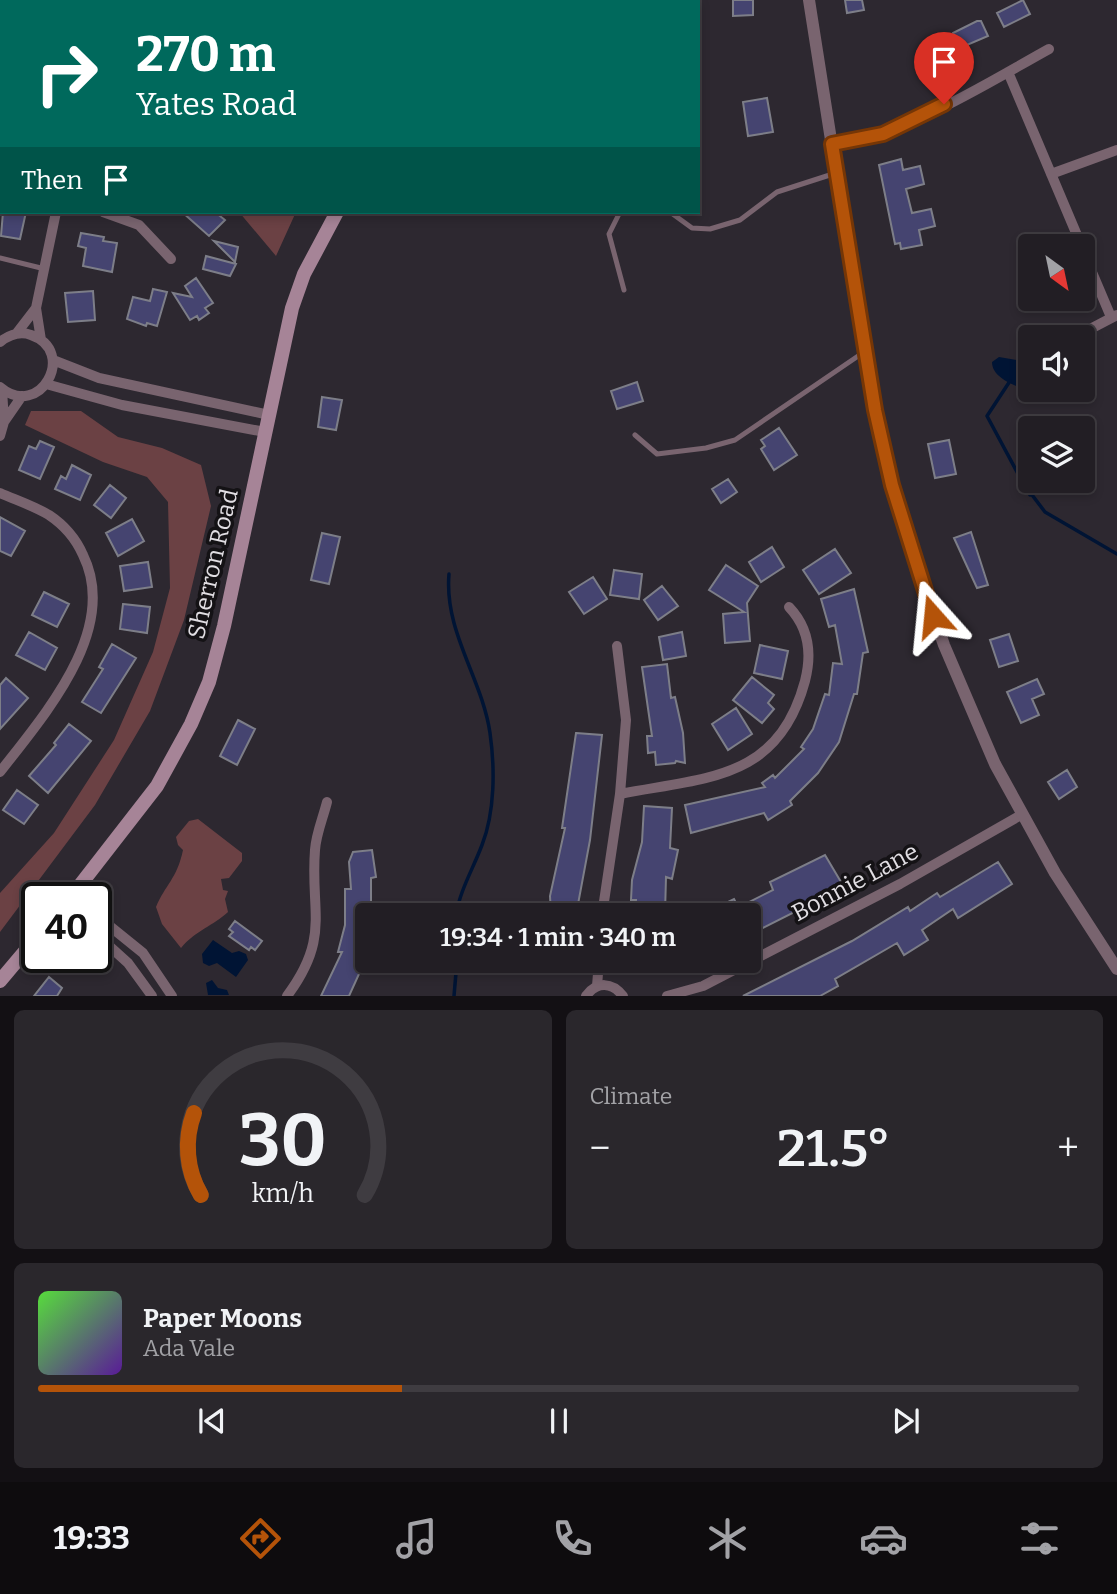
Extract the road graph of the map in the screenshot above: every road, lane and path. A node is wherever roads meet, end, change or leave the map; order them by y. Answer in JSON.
{"nodes":[{"id":1,"x":809,"y":0,"type":"edge"},
{"id":2,"x":1049,"y":49,"type":"dead end"},
{"id":3,"x":1008,"y":72,"type":"junction"},
{"id":4,"x":832,"y":144,"type":"junction"},
{"id":5,"x":1117,"y":150,"type":"edge"},
{"id":6,"x":836,"y":173,"type":"junction"},
{"id":7,"x":1051,"y":174,"type":"junction"},
{"id":8,"x":56,"y":214,"type":"edge"},
{"id":9,"x":109,"y":214,"type":"edge"},
{"id":10,"x":336,"y":214,"type":"edge"},
{"id":11,"x":619,"y":214,"type":"edge"},
{"id":12,"x":673,"y":214,"type":"edge"},
{"id":13,"x":1076,"y":234,"type":"edge"},
{"id":14,"x":0,"y":258,"type":"edge"},
{"id":15,"x":171,"y":259,"type":"dead end"},
{"id":16,"x":45,"y":269,"type":"junction"},
{"id":17,"x":1096,"y":278,"type":"edge"},
{"id":18,"x":624,"y":290,"type":"dead end"},
{"id":19,"x":36,"y":308,"type":"junction"},
{"id":20,"x":1114,"y":316,"type":"edge"},
{"id":21,"x":1095,"y":326,"type":"edge"},
{"id":22,"x":16,"y":334,"type":"junction"},
{"id":23,"x":41,"y":340,"type":"junction"},
{"id":24,"x":0,"y":342,"type":"edge"},
{"id":25,"x":864,"y":352,"type":"junction"},
{"id":26,"x":53,"y":360,"type":"junction"},
{"id":27,"x":46,"y":384,"type":"junction"},
{"id":28,"x":1,"y":388,"type":"edge"},
{"id":29,"x":22,"y":396,"type":"junction"},
{"id":30,"x":269,"y":415,"type":"junction"},
{"id":31,"x":4,"y":422,"type":"junction"},
{"id":32,"x":265,"y":432,"type":"junction"},
{"id":33,"x":635,"y":435,"type":"dead end"},
{"id":34,"x":0,"y":436,"type":"edge"},
{"id":35,"x":0,"y":493,"type":"edge"},
{"id":36,"x":789,"y":607,"type":"dead end"},
{"id":37,"x":617,"y":646,"type":"dead end"},
{"id":38,"x":0,"y":772,"type":"edge"},
{"id":39,"x":620,"y":794,"type":"junction"},
{"id":40,"x":327,"y":802,"type":"dead end"},
{"id":41,"x":1021,"y":815,"type":"junction"},
{"id":42,"x":84,"y":882,"type":"edge"},
{"id":43,"x":604,"y":903,"type":"edge"},
{"id":44,"x":112,"y":928,"type":"edge"},
{"id":45,"x":112,"y":948,"type":"edge"},
{"id":46,"x":21,"y":956,"type":"edge"},
{"id":47,"x":1117,"y":969,"type":"edge"},
{"id":48,"x":598,"y":973,"type":"edge"},
{"id":49,"x":0,"y":981,"type":"edge"},
{"id":50,"x":597,"y":986,"type":"junction"},
{"id":51,"x":152,"y":996,"type":"edge"},
{"id":52,"x":173,"y":996,"type":"edge"},
{"id":53,"x":287,"y":996,"type":"edge"},
{"id":54,"x":586,"y":996,"type":"edge"},
{"id":55,"x":624,"y":996,"type":"edge"},
{"id":56,"x":667,"y":996,"type":"edge"}],
"edges":[{"from":1,"to":4,"type":"street"},
{"from":2,"to":3,"type":"street"},
{"from":3,"to":4,"type":"street"},
{"from":3,"to":7,"type":"street"},
{"from":4,"to":6,"type":"street"},
{"from":5,"to":7,"type":"street"},
{"from":6,"to":12,"type":"lane"},
{"from":6,"to":25,"type":"street"},
{"from":7,"to":13,"type":"street"},
{"from":8,"to":16,"type":"street"},
{"from":9,"to":15,"type":"street"},
{"from":10,"to":30,"type":"main road","name":"Sherron Road"},
{"from":11,"to":18,"type":"lane"},
{"from":14,"to":16,"type":"lane"},
{"from":16,"to":19,"type":"street"},
{"from":17,"to":20,"type":"street"},
{"from":19,"to":22,"type":"street"},
{"from":19,"to":23,"type":"street"},
{"from":20,"to":21,"type":"street"},
{"from":22,"to":23,"type":"street"},
{"from":22,"to":24,"type":"street"},
{"from":23,"to":26,"type":"street"},
{"from":25,"to":33,"type":"lane"},
{"from":25,"to":41,"type":"street"},
{"from":26,"to":27,"type":"street"},
{"from":26,"to":30,"type":"street"},
{"from":27,"to":29,"type":"street"},
{"from":27,"to":32,"type":"street"},
{"from":28,"to":29,"type":"street"},
{"from":28,"to":31,"type":"street"},
{"from":29,"to":31,"type":"street"},
{"from":30,"to":32,"type":"main road","name":"Sherron Road"},
{"from":31,"to":34,"type":"street"},
{"from":32,"to":42,"type":"main road","name":"Sherron Road"},
{"from":35,"to":38,"type":"street"},
{"from":36,"to":39,"type":"street"},
{"from":37,"to":39,"type":"street"},
{"from":39,"to":43,"type":"street"},
{"from":40,"to":53,"type":"street"},
{"from":41,"to":47,"type":"street"},
{"from":41,"to":56,"type":"street","name":"Bonnie Lane"},
{"from":44,"to":52,"type":"street"},
{"from":45,"to":51,"type":"street"},
{"from":46,"to":49,"type":"main road"},
{"from":48,"to":50,"type":"street"},
{"from":50,"to":54,"type":"street"},
{"from":50,"to":55,"type":"street"}]}
